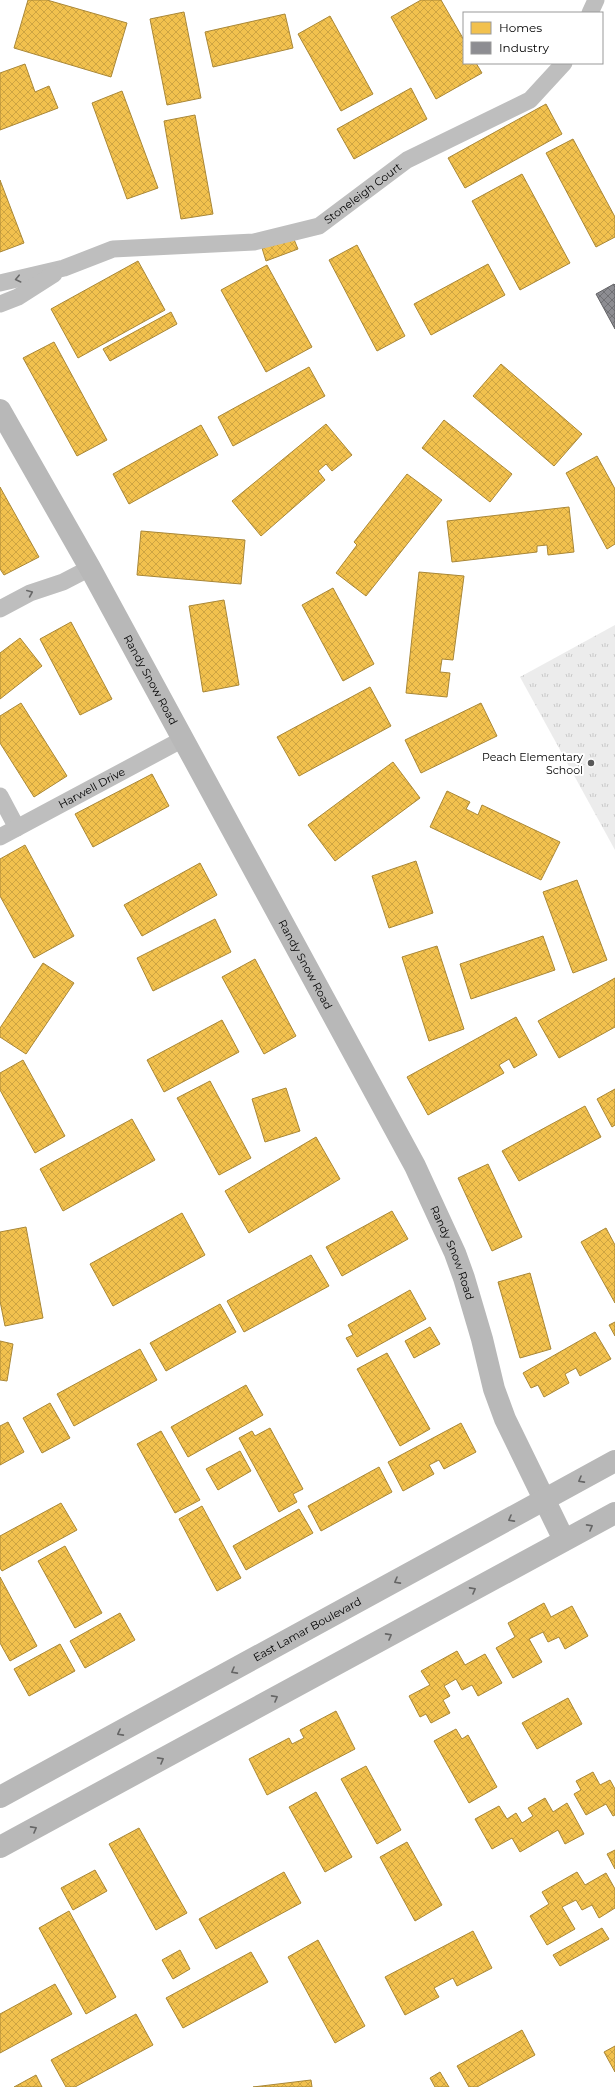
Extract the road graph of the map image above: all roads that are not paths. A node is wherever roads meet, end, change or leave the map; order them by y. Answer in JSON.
{"nodes":[{"id":1,"x":596,"y":0,"type":"edge"},
{"id":2,"x":590,"y":12,"type":"edge"},
{"id":3,"x":563,"y":64,"type":"edge"},
{"id":4,"x":64,"y":268,"type":"junction"},
{"id":5,"x":0,"y":283,"type":"edge"},
{"id":6,"x":0,"y":304,"type":"edge"},
{"id":7,"x":0,"y":410,"type":"edge"},
{"id":8,"x":90,"y":568,"type":"junction"},
{"id":9,"x":0,"y":609,"type":"edge"},
{"id":10,"x":184,"y":739,"type":"junction"},
{"id":11,"x":0,"y":796,"type":"edge"},
{"id":12,"x":17,"y":828,"type":"junction"},
{"id":13,"x":0,"y":837,"type":"edge"},
{"id":14,"x":615,"y":1461,"type":"edge"},
{"id":15,"x":545,"y":1500,"type":"junction"},
{"id":16,"x":615,"y":1513,"type":"edge"},
{"id":17,"x":564,"y":1540,"type":"junction"},
{"id":18,"x":0,"y":1797,"type":"edge"},
{"id":19,"x":0,"y":1847,"type":"edge"}],
"edges":[{"from":1,"to":2,"type":"street"},
{"from":3,"to":4,"type":"street","name":"Stoneleigh Court"},
{"from":4,"to":5,"type":"street","name":"Stoneleigh Court","one_way":true},
{"from":4,"to":6,"type":"street","name":"Stoneleigh Court"},
{"from":7,"to":8,"type":"main road","name":"Randy Snow Road"},
{"from":9,"to":8,"type":"street","one_way":true},
{"from":8,"to":10,"type":"main road","name":"Randy Snow Road"},
{"from":10,"to":12,"type":"street","name":"Harwell Drive"},
{"from":10,"to":15,"type":"main road","name":"Randy Snow Road"},
{"from":11,"to":12,"type":"street"},
{"from":12,"to":13,"type":"street","name":"Harwell Drive"},
{"from":14,"to":15,"type":"main road","name":"East Lamar Boulevard","one_way":true},
{"from":15,"to":17,"type":"main road","name":"Randy Snow Road"},
{"from":15,"to":18,"type":"main road","name":"East Lamar Boulevard","one_way":true},
{"from":17,"to":16,"type":"main road","one_way":true},
{"from":19,"to":17,"type":"main road","one_way":true}]}
